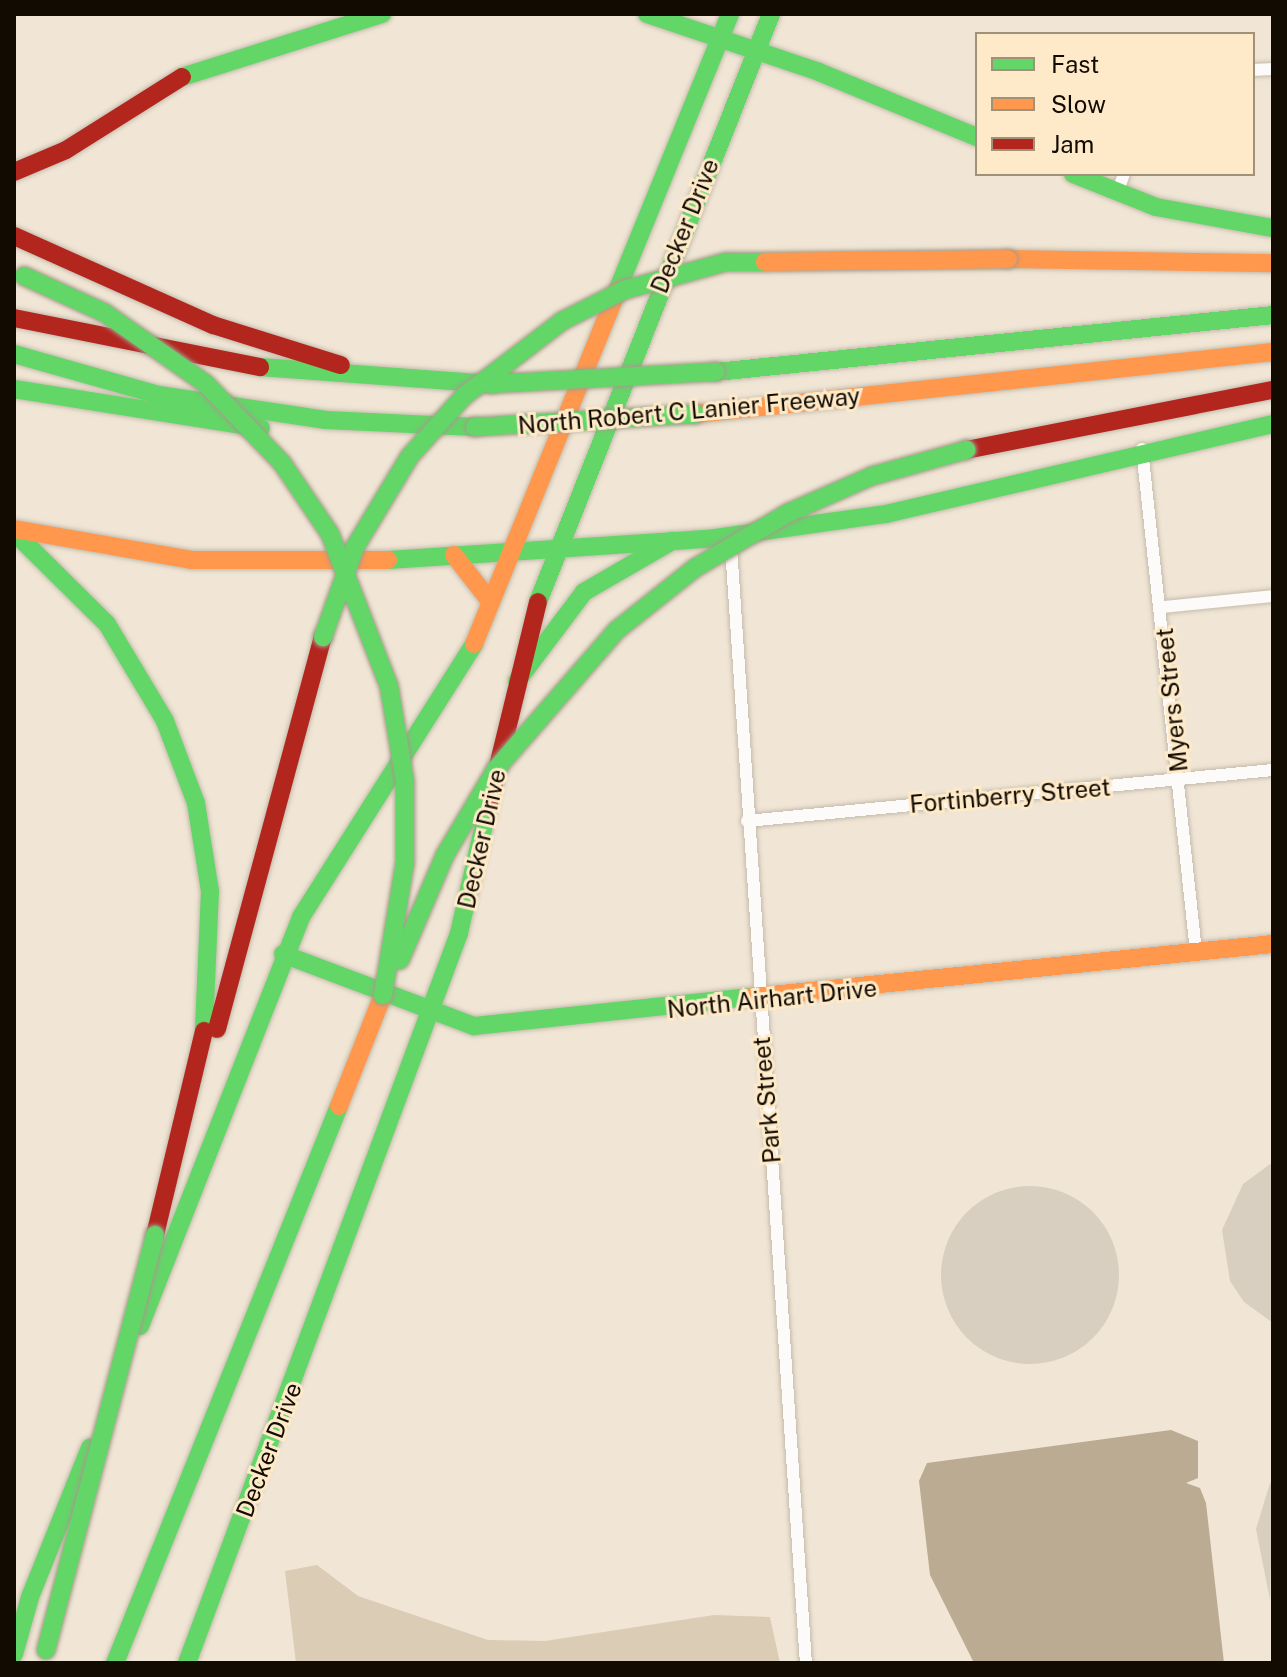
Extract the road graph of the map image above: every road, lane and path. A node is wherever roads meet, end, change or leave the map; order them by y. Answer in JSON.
{"nodes":[{"id":1,"x":382,"y":14,"type":"edge"},
{"id":2,"x":647,"y":14,"type":"edge"},
{"id":3,"x":730,"y":14,"type":"edge"},
{"id":4,"x":771,"y":14,"type":"edge"},
{"id":5,"x":672,"y":17,"type":"edge"},
{"id":6,"x":721,"y":41,"type":"junction"},
{"id":7,"x":756,"y":52,"type":"junction"},
{"id":8,"x":975,"y":136,"type":"edge"},
{"id":9,"x":14,"y":172,"type":"edge"},
{"id":10,"x":1085,"y":176,"type":"edge"},
{"id":11,"x":1121,"y":182,"type":"edge"},
{"id":12,"x":1273,"y":228,"type":"edge"},
{"id":13,"x":14,"y":236,"type":"edge"},
{"id":14,"x":1273,"y":263,"type":"edge"},
{"id":15,"x":14,"y":272,"type":"edge"},
{"id":16,"x":1273,"y":315,"type":"edge"},
{"id":17,"x":14,"y":318,"type":"edge"},
{"id":18,"x":1273,"y":352,"type":"edge"},
{"id":19,"x":14,"y":354,"type":"edge"},
{"id":20,"x":409,"y":381,"type":"junction"},
{"id":21,"x":14,"y":389,"type":"edge"},
{"id":22,"x":1273,"y":390,"type":"edge"},
{"id":23,"x":326,"y":420,"type":"junction"},
{"id":24,"x":1273,"y":424,"type":"edge"},
{"id":25,"x":1142,"y":449,"type":"junction"},
{"id":26,"x":14,"y":531,"type":"edge"},
{"id":27,"x":731,"y":536,"type":"junction"},
{"id":28,"x":672,"y":541,"type":"junction"},
{"id":29,"x":557,"y":549,"type":"junction"},
{"id":30,"x":509,"y":551,"type":"junction"},
{"id":31,"x":454,"y":555,"type":"junction"},
{"id":32,"x":1273,"y":596,"type":"edge"},
{"id":33,"x":490,"y":601,"type":"junction"},
{"id":34,"x":1163,"y":607,"type":"junction"},
{"id":35,"x":515,"y":684,"type":"junction"},
{"id":36,"x":1273,"y":770,"type":"edge"},
{"id":37,"x":1180,"y":780,"type":"junction"},
{"id":38,"x":747,"y":821,"type":"junction"},
{"id":39,"x":1273,"y":944,"type":"edge"},
{"id":40,"x":1196,"y":952,"type":"junction"},
{"id":41,"x":283,"y":954,"type":"junction"},
{"id":42,"x":383,"y":995,"type":"junction"},
{"id":43,"x":758,"y":1002,"type":"junction"},
{"id":44,"x":429,"y":1009,"type":"junction"},
{"id":45,"x":196,"y":1087,"type":"junction"},
{"id":46,"x":167,"y":1534,"type":"junction"},
{"id":47,"x":30,"y":1597,"type":"junction"},
{"id":48,"x":14,"y":1635,"type":"edge"},
{"id":49,"x":14,"y":1654,"type":"edge"},
{"id":50,"x":44,"y":1659,"type":"edge"},
{"id":51,"x":115,"y":1663,"type":"edge"},
{"id":52,"x":130,"y":1663,"type":"edge"},
{"id":53,"x":187,"y":1663,"type":"edge"},
{"id":54,"x":806,"y":1663,"type":"edge"}],
"edges":[{"from":1,"to":9,"type":"main road"},
{"from":2,"to":5,"type":"main road"},
{"from":3,"to":6,"type":"main road","name":"Decker Drive"},
{"from":4,"to":7,"type":"main road","name":"Decker Drive"},
{"from":5,"to":6,"type":"main road"},
{"from":6,"to":7,"type":"main road"},
{"from":6,"to":30,"type":"main road","name":"Decker Drive"},
{"from":7,"to":8,"type":"main road"},
{"from":7,"to":29,"type":"main road","name":"Decker Drive"},
{"from":10,"to":11,"type":"main road"},
{"from":11,"to":12,"type":"main road"},
{"from":13,"to":20,"type":"main road"},
{"from":14,"to":45,"type":"main road","bridge":true},
{"from":15,"to":42,"type":"main road","bridge":true},
{"from":16,"to":20,"type":"main road","name":"North Robert C Lanier Freeway","bridge":true},
{"from":17,"to":20,"type":"main road","name":"North Robert C Lanier Freeway"},
{"from":18,"to":23,"type":"main road","name":"North Robert C Lanier Freeway","bridge":true},
{"from":19,"to":23,"type":"main road","name":"North Robert C Lanier Freeway"},
{"from":21,"to":23,"type":"main road"},
{"from":22,"to":42,"type":"main road","bridge":true},
{"from":24,"to":25,"type":"main road"},
{"from":25,"to":27,"type":"main road"},
{"from":25,"to":34,"type":"street","name":"Myers Street"},
{"from":26,"to":31,"type":"main road"},
{"from":26,"to":45,"type":"main road"},
{"from":27,"to":28,"type":"main road"},
{"from":27,"to":38,"type":"street","name":"Park Street"},
{"from":28,"to":29,"type":"main road"},
{"from":28,"to":35,"type":"main road"},
{"from":29,"to":30,"type":"main road"},
{"from":29,"to":35,"type":"main road","name":"Decker Drive"},
{"from":30,"to":31,"type":"main road"},
{"from":30,"to":33,"type":"main road","name":"Decker Drive"},
{"from":31,"to":33,"type":"main road"},
{"from":32,"to":34,"type":"street"},
{"from":33,"to":41,"type":"main road","name":"Decker Drive"},
{"from":34,"to":37,"type":"street","name":"Myers Street"},
{"from":35,"to":44,"type":"main road","name":"Decker Drive"},
{"from":36,"to":37,"type":"street","name":"Fortinberry Street"},
{"from":37,"to":38,"type":"street","name":"Fortinberry Street"},
{"from":37,"to":40,"type":"street","name":"Myers Street"},
{"from":38,"to":43,"type":"street","name":"Park Street"},
{"from":39,"to":40,"type":"main road","name":"North Airhart Drive"},
{"from":40,"to":43,"type":"main road","name":"North Airhart Drive"},
{"from":41,"to":44,"type":"main road","name":"North Airhart Drive"},
{"from":41,"to":47,"type":"main road","name":"Decker Drive"},
{"from":42,"to":46,"type":"main road"},
{"from":43,"to":44,"type":"main road","name":"North Airhart Drive"},
{"from":43,"to":54,"type":"street","name":"Park Street"},
{"from":44,"to":53,"type":"main road","name":"Decker Drive"},
{"from":45,"to":50,"type":"main road","bridge":true},
{"from":46,"to":51,"type":"main road"},
{"from":46,"to":52,"type":"main road"},
{"from":47,"to":48,"type":"main road","name":"Decker Drive"},
{"from":47,"to":49,"type":"main road"}]}
